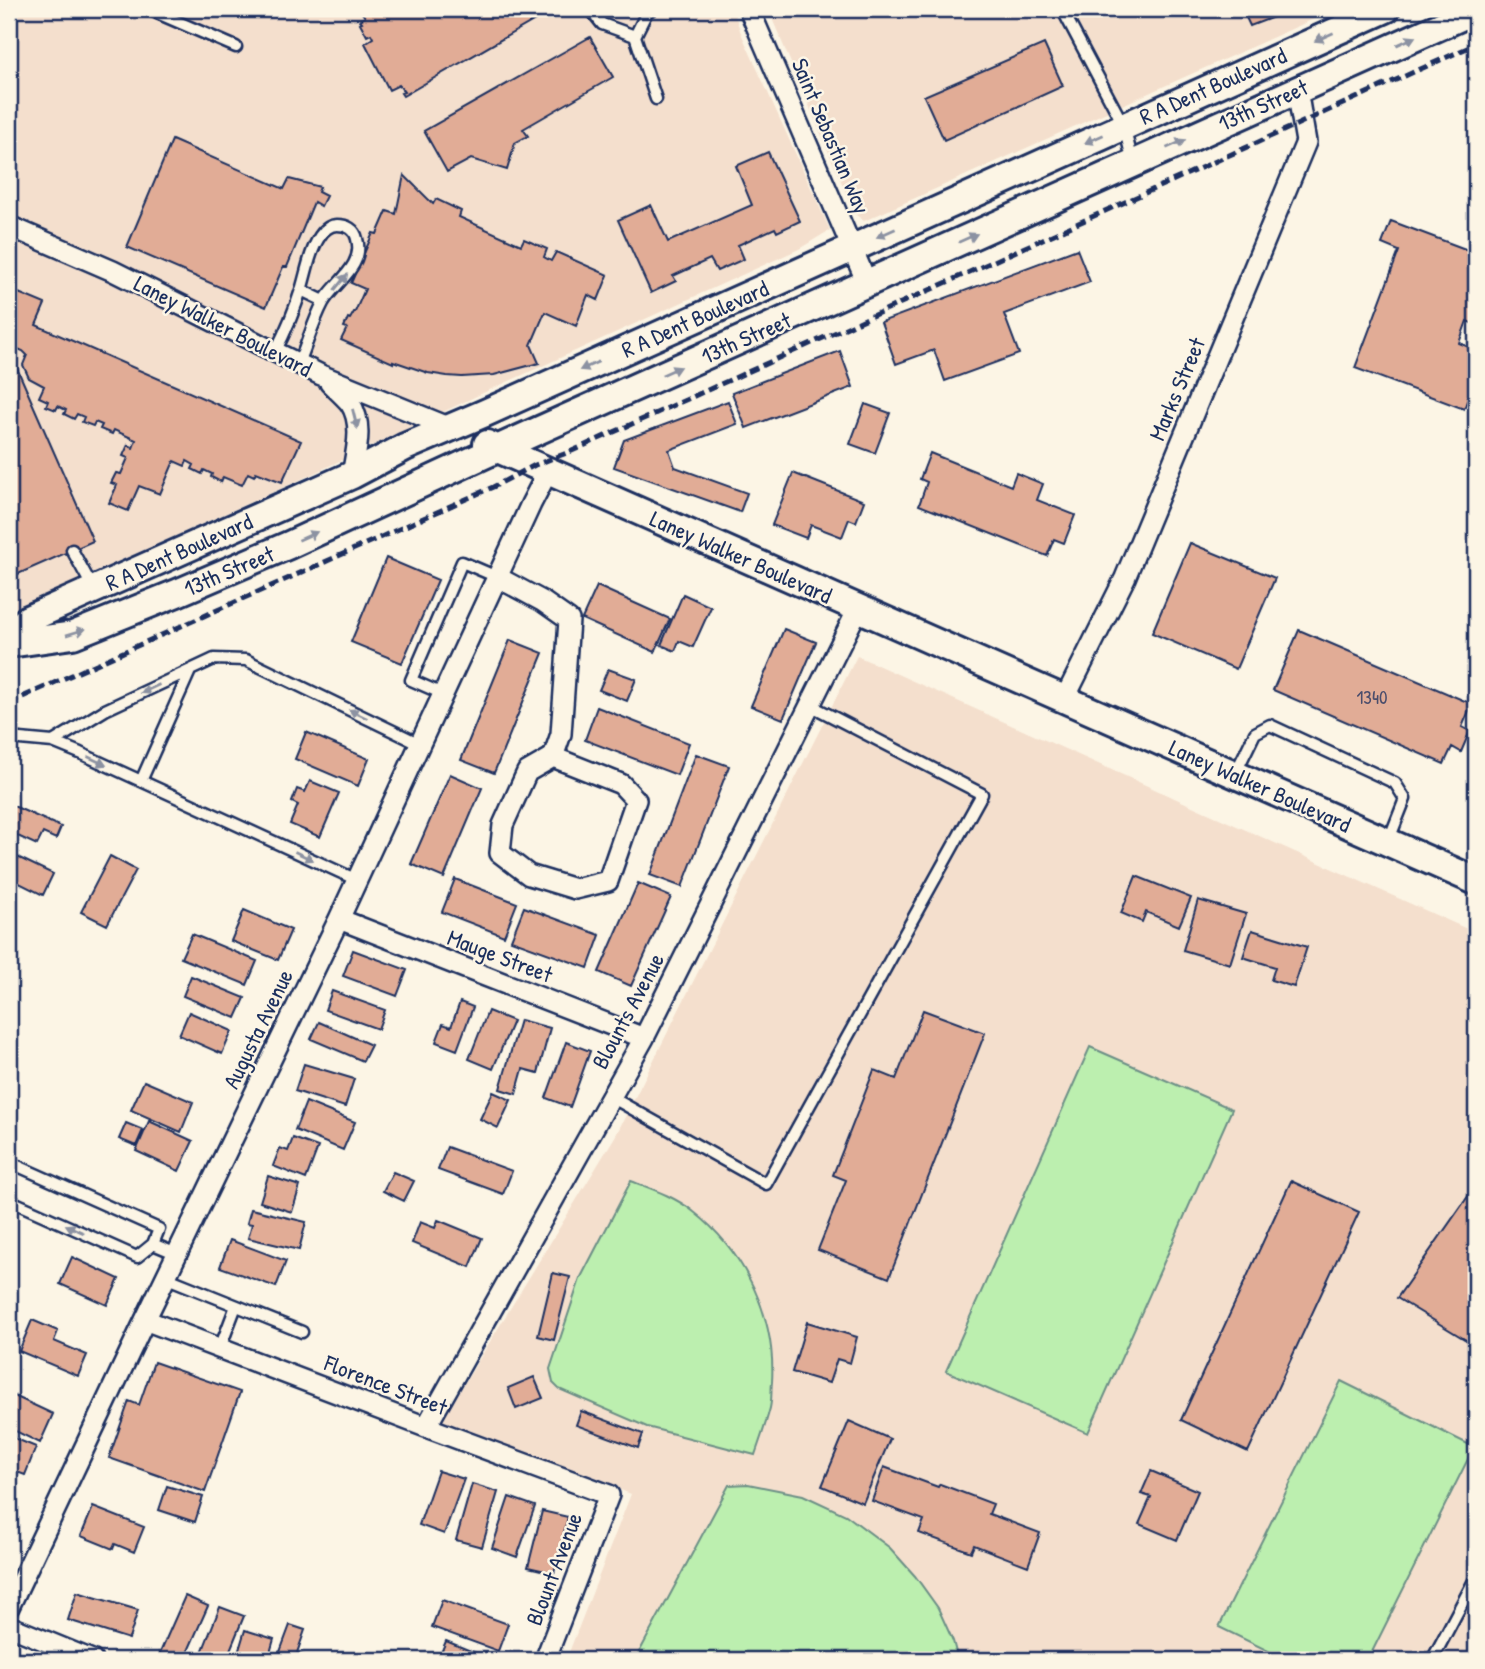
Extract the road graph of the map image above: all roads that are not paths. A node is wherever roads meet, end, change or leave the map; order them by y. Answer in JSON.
{"nodes":[{"id":1,"x":148,"y":9,"type":"edge"},
{"id":2,"x":590,"y":9,"type":"edge"},
{"id":3,"x":750,"y":9,"type":"edge"},
{"id":4,"x":1062,"y":9,"type":"edge"},
{"id":5,"x":1386,"y":9,"type":"edge"},
{"id":6,"x":648,"y":10,"type":"edge"},
{"id":7,"x":1476,"y":10,"type":"edge"},
{"id":8,"x":635,"y":36,"type":"junction"},
{"id":9,"x":236,"y":47,"type":"dead end"},
{"id":10,"x":1297,"y":90,"type":"junction"},
{"id":11,"x":656,"y":99,"type":"dead end"},
{"id":12,"x":1124,"y":126,"type":"junction"},
{"id":13,"x":1133,"y":163,"type":"junction"},
{"id":14,"x":9,"y":226,"type":"edge"},
{"id":15,"x":852,"y":248,"type":"junction"},
{"id":16,"x":867,"y":283,"type":"junction"},
{"id":17,"x":301,"y":290,"type":"junction"},
{"id":18,"x":324,"y":301,"type":"junction"},
{"id":19,"x":275,"y":352,"type":"junction"},
{"id":20,"x":299,"y":363,"type":"junction"},
{"id":21,"x":321,"y":375,"type":"junction"},
{"id":22,"x":451,"y":428,"type":"junction"},
{"id":23,"x":497,"y":449,"type":"junction"},
{"id":24,"x":548,"y":471,"type":"junction"},
{"id":25,"x":352,"y":475,"type":"junction"},
{"id":26,"x":72,"y":550,"type":"dead end"},
{"id":27,"x":497,"y":577,"type":"junction"},
{"id":28,"x":95,"y":590,"type":"junction"},
{"id":29,"x":858,"y":609,"type":"junction"},
{"id":30,"x":9,"y":635,"type":"edge"},
{"id":31,"x":9,"y":644,"type":"edge"},
{"id":32,"x":190,"y":671,"type":"junction"},
{"id":33,"x":443,"y":694,"type":"junction"},
{"id":34,"x":1065,"y":700,"type":"junction"},
{"id":35,"x":810,"y":705,"type":"junction"},
{"id":36,"x":9,"y":738,"type":"edge"},
{"id":37,"x":53,"y":742,"type":"junction"},
{"id":38,"x":420,"y":744,"type":"junction"},
{"id":39,"x":553,"y":757,"type":"junction"},
{"id":40,"x":1235,"y":775,"type":"junction"},
{"id":41,"x":141,"y":781,"type":"junction"},
{"id":42,"x":1387,"y":842,"type":"junction"},
{"id":43,"x":357,"y":880,"type":"junction"},
{"id":44,"x":1476,"y":881,"type":"edge"},
{"id":45,"x":339,"y":919,"type":"junction"},
{"id":46,"x":644,"y":1038,"type":"junction"},
{"id":47,"x":611,"y":1097,"type":"junction"},
{"id":48,"x":9,"y":1162,"type":"edge"},
{"id":49,"x":9,"y":1200,"type":"edge"},
{"id":50,"x":153,"y":1244,"type":"junction"},
{"id":51,"x":177,"y":1254,"type":"junction"},
{"id":52,"x":165,"y":1277,"type":"junction"},
{"id":53,"x":236,"y":1306,"type":"junction"},
{"id":54,"x":145,"y":1320,"type":"junction"},
{"id":55,"x":302,"y":1332,"type":"dead end"},
{"id":56,"x":220,"y":1348,"type":"junction"},
{"id":57,"x":426,"y":1427,"type":"junction"},
{"id":58,"x":609,"y":1495,"type":"joint"},
{"id":59,"x":1476,"y":1577,"type":"edge"},
{"id":60,"x":13,"y":1587,"type":"edge"},
{"id":61,"x":9,"y":1607,"type":"edge"},
{"id":62,"x":9,"y":1626,"type":"edge"},
{"id":63,"x":92,"y":1660,"type":"edge"},
{"id":64,"x":545,"y":1660,"type":"edge"},
{"id":65,"x":1432,"y":1660,"type":"edge"}],
"edges":[{"from":1,"to":9,"type":"lane"},
{"from":2,"to":8,"type":"lane"},
{"from":3,"to":15,"type":"street","name":"Saint Sebastian Way"},
{"from":4,"to":12,"type":"lane"},
{"from":5,"to":12,"type":"main road","name":"R A Dent Boulevard","one_way":true},
{"from":6,"to":8,"type":"lane"},
{"from":10,"to":7,"type":"main road","name":"13th Street","one_way":true},
{"from":8,"to":11,"type":"lane"},
{"from":13,"to":10,"type":"main road","name":"13th Street","one_way":true},
{"from":10,"to":34,"type":"street","name":"Marks Street"},
{"from":12,"to":13,"type":"lane"},
{"from":12,"to":15,"type":"main road","name":"R A Dent Boulevard","one_way":true},
{"from":16,"to":13,"type":"main road","name":"13th Street","one_way":true},
{"from":14,"to":19,"type":"street","name":"Laney Walker Boulevard"},
{"from":15,"to":16,"type":"street","name":"Saint Sebastian Way"},
{"from":15,"to":22,"type":"main road","name":"R A Dent Boulevard","one_way":true},
{"from":23,"to":16,"type":"main road","name":"13th Street","one_way":true},
{"from":17,"to":18,"type":"lane"},
{"from":18,"to":17,"type":"lane","one_way":true},
{"from":17,"to":19,"type":"lane"},
{"from":18,"to":20,"type":"lane"},
{"from":19,"to":20,"type":"street","name":"Laney Walker Boulevard"},
{"from":20,"to":21,"type":"street","name":"Laney Walker Boulevard"},
{"from":21,"to":22,"type":"street","name":"Laney Walker Boulevard"},
{"from":21,"to":25,"type":"street","one_way":true},
{"from":22,"to":23,"type":"main road","name":"Laney Walker Boulevard"},
{"from":22,"to":25,"type":"main road","name":"R A Dent Boulevard"},
{"from":23,"to":24,"type":"main road","name":"Laney Walker Boulevard"},
{"from":31,"to":23,"type":"main road","name":"13th Street","one_way":true},
{"from":24,"to":27,"type":"street","name":"Augusta Avenue"},
{"from":24,"to":29,"type":"main road","name":"Laney Walker Boulevard"},
{"from":25,"to":28,"type":"main road","name":"R A Dent Boulevard"},
{"from":26,"to":28,"type":"lane"},
{"from":27,"to":33,"type":"street","name":"Augusta Avenue"},
{"from":27,"to":33,"type":"lane"},
{"from":27,"to":39,"type":"street"},
{"from":28,"to":30,"type":"main road","name":"R A Dent Boulevard"},
{"from":29,"to":34,"type":"main road","name":"Laney Walker Boulevard"},
{"from":29,"to":35,"type":"street","name":"Blounts Avenue"},
{"from":32,"to":37,"type":"lane","one_way":true},
{"from":38,"to":32,"type":"lane","one_way":true},
{"from":32,"to":41,"type":"lane"},
{"from":33,"to":38,"type":"street","name":"Augusta Avenue"},
{"from":34,"to":40,"type":"main road","name":"Laney Walker Boulevard"},
{"from":35,"to":46,"type":"street","name":"Blounts Avenue"},
{"from":35,"to":47,"type":"lane"},
{"from":36,"to":37,"type":"lane"},
{"from":37,"to":41,"type":"lane","one_way":true},
{"from":38,"to":43,"type":"street","name":"Augusta Avenue"},
{"from":39,"to":39,"type":"street"},
{"from":40,"to":42,"type":"main road","name":"Laney Walker Boulevard"},
{"from":40,"to":42,"type":"lane"},
{"from":41,"to":43,"type":"lane","one_way":true},
{"from":42,"to":44,"type":"main road","name":"Laney Walker Boulevard"},
{"from":43,"to":45,"type":"street","name":"Augusta Avenue"},
{"from":45,"to":46,"type":"street","name":"Mauge Street"},
{"from":45,"to":51,"type":"street","name":"Augusta Avenue"},
{"from":46,"to":47,"type":"street","name":"Blounts Avenue"},
{"from":47,"to":57,"type":"street","name":"Blounts Avenue"},
{"from":48,"to":50,"type":"lane"},
{"from":50,"to":49,"type":"lane","one_way":true},
{"from":50,"to":51,"type":"lane"},
{"from":51,"to":52,"type":"street","name":"Augusta Avenue"},
{"from":52,"to":53,"type":"lane"},
{"from":52,"to":54,"type":"street","name":"Augusta Avenue"},
{"from":53,"to":55,"type":"lane"},
{"from":53,"to":56,"type":"lane"},
{"from":54,"to":56,"type":"street","name":"Florence Street"},
{"from":54,"to":60,"type":"street","name":"Augusta Avenue"},
{"from":56,"to":57,"type":"street","name":"Florence Street"},
{"from":57,"to":58,"type":"street","name":"Florence Street"},
{"from":58,"to":64,"type":"street","name":"Blount Avenue"},
{"from":59,"to":65,"type":"lane"},
{"from":60,"to":61,"type":"street","name":"Augusta Avenue"},
{"from":62,"to":63,"type":"street"}]}
